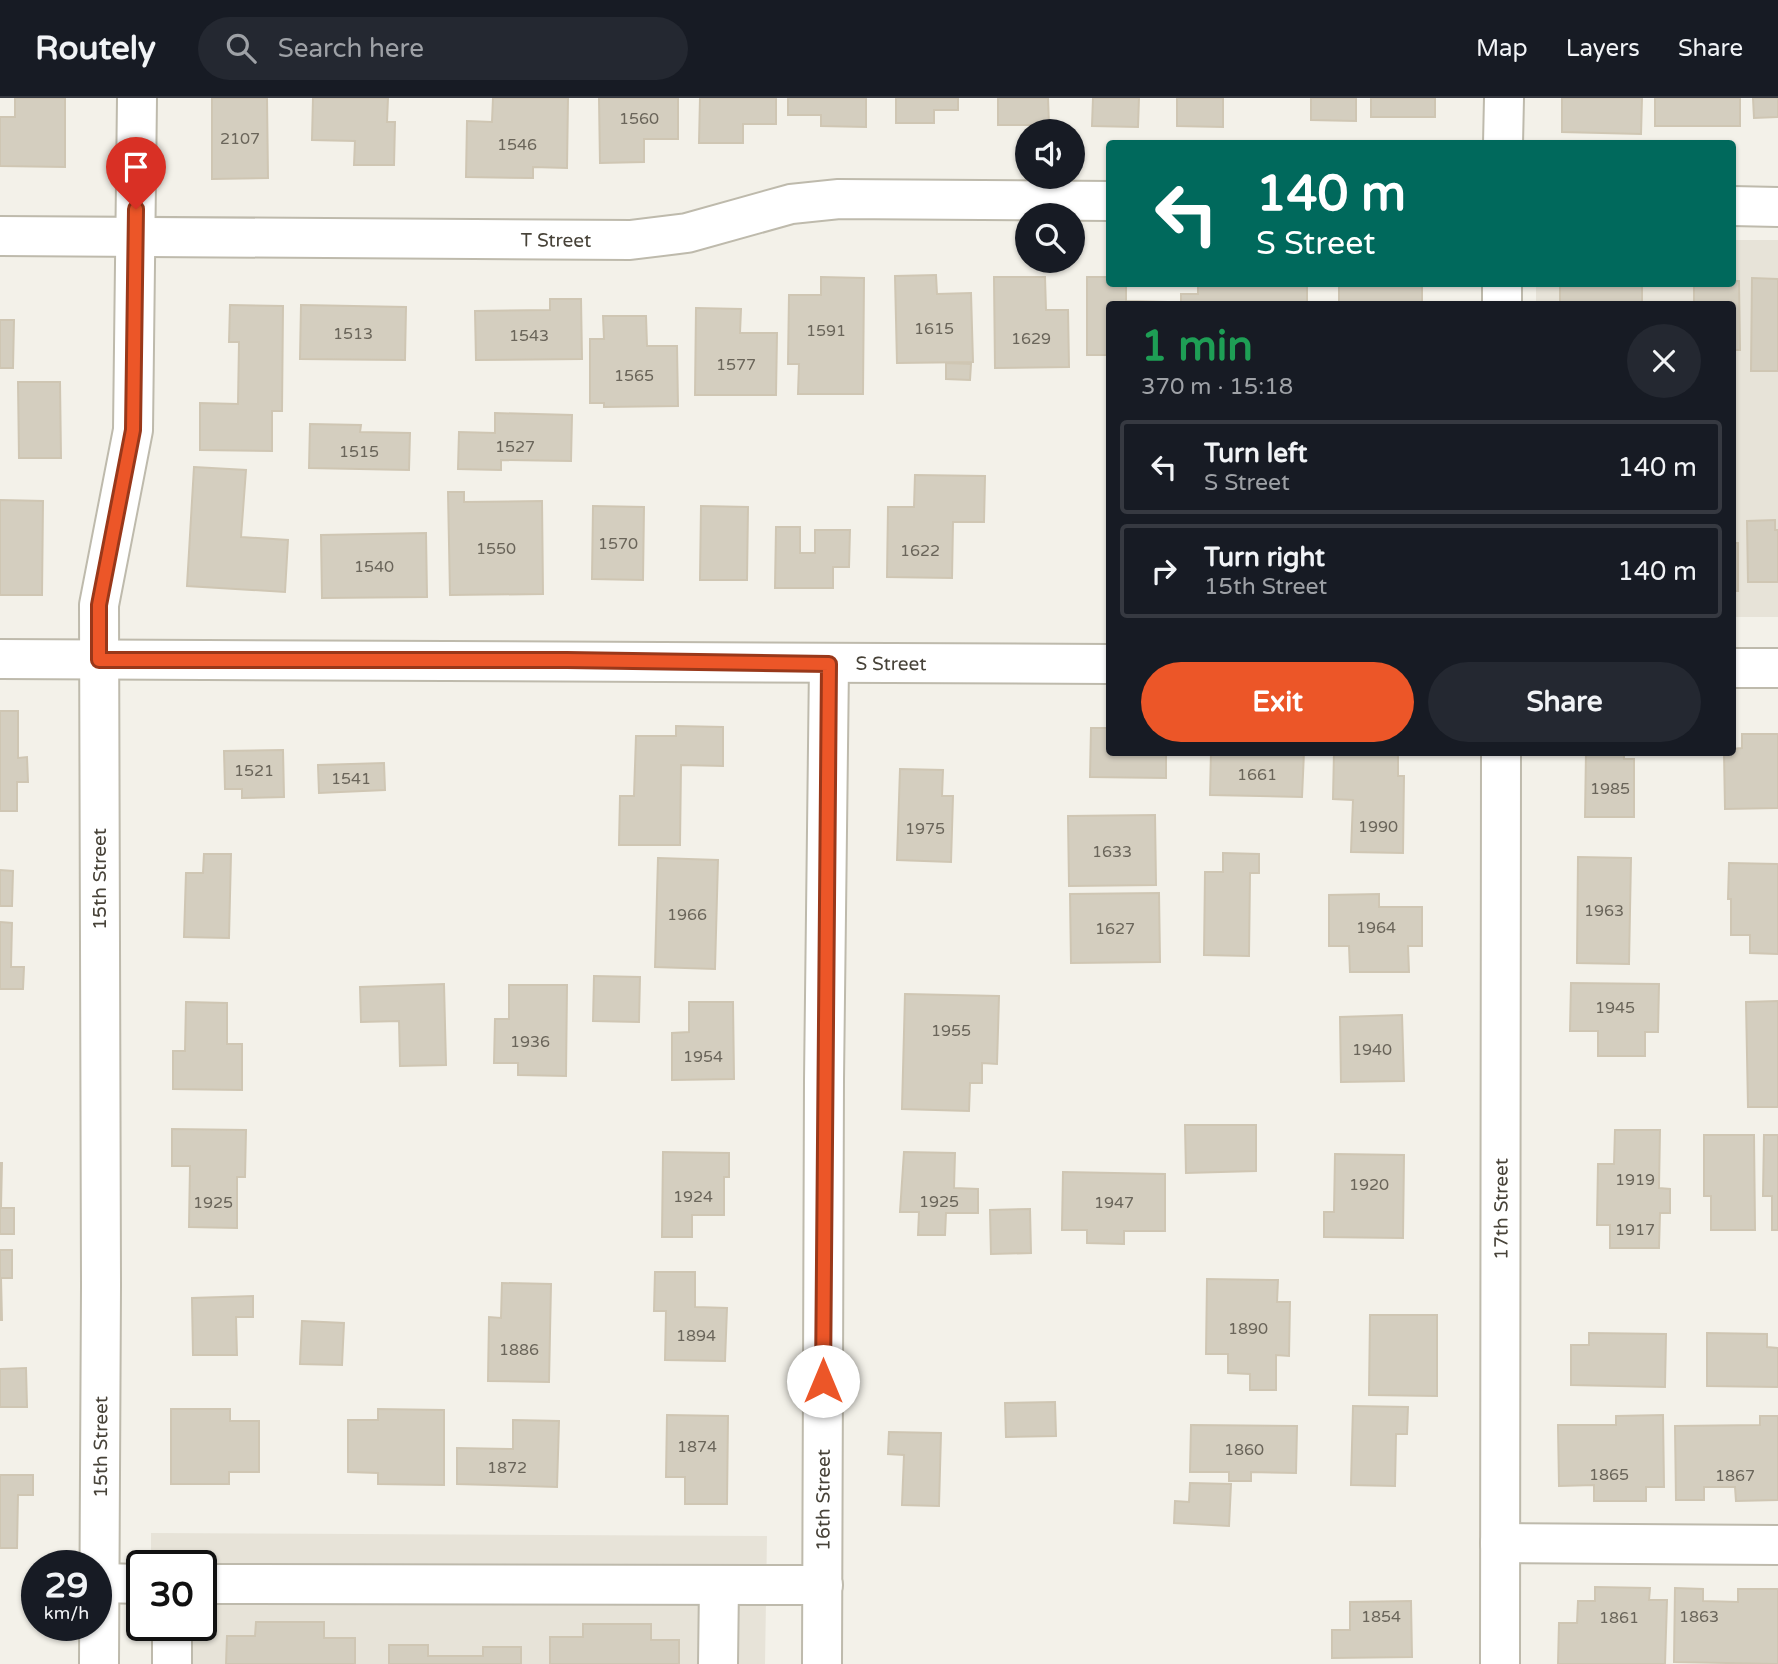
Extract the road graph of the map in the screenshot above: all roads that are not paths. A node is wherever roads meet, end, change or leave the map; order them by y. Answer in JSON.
{"nodes":[{"id":1,"x":137,"y":98,"type":"edge"},
{"id":2,"x":1504,"y":98,"type":"edge"},
{"id":3,"x":1503,"y":140,"type":"edge"},
{"id":4,"x":1106,"y":201,"type":"edge"},
{"id":5,"x":1736,"y":206,"type":"edge"},
{"id":6,"x":1778,"y":206,"type":"edge"},
{"id":7,"x":0,"y":236,"type":"edge"},
{"id":8,"x":136,"y":237,"type":"junction"},
{"id":9,"x":0,"y":659,"type":"edge"},
{"id":10,"x":99,"y":660,"type":"junction"},
{"id":11,"x":829,"y":664,"type":"junction"},
{"id":12,"x":1106,"y":664,"type":"edge"},
{"id":13,"x":1736,"y":668,"type":"edge"},
{"id":14,"x":1778,"y":668,"type":"edge"},
{"id":15,"x":1501,"y":756,"type":"edge"},
{"id":16,"x":1500,"y":1542,"type":"junction"},
{"id":17,"x":1777,"y":1545,"type":"edge"},
{"id":18,"x":100,"y":1550,"type":"edge"},
{"id":19,"x":217,"y":1584,"type":"edge"},
{"id":20,"x":719,"y":1585,"type":"junction"},
{"id":21,"x":823,"y":1585,"type":"junction"},
{"id":22,"x":99,"y":1641,"type":"edge"},
{"id":23,"x":172,"y":1641,"type":"edge"},
{"id":24,"x":99,"y":1664,"type":"edge"},
{"id":25,"x":172,"y":1664,"type":"edge"},
{"id":26,"x":718,"y":1664,"type":"edge"},
{"id":27,"x":822,"y":1664,"type":"edge"},
{"id":28,"x":1500,"y":1664,"type":"edge"}],
"edges":[{"from":1,"to":8,"type":"street","name":"15th Street"},
{"from":2,"to":3,"type":"street"},
{"from":4,"to":8,"type":"street","name":"T Street"},
{"from":5,"to":6,"type":"street"},
{"from":7,"to":8,"type":"street","name":"T Street"},
{"from":8,"to":10,"type":"street","name":"15th Street"},
{"from":9,"to":10,"type":"street","name":"S Street"},
{"from":10,"to":11,"type":"street","name":"S Street"},
{"from":10,"to":18,"type":"street","name":"15th Street"},
{"from":11,"to":12,"type":"street","name":"S Street"},
{"from":11,"to":21,"type":"street","name":"16th Street"},
{"from":13,"to":14,"type":"street"},
{"from":15,"to":16,"type":"street","name":"17th Street"},
{"from":16,"to":17,"type":"street"},
{"from":16,"to":28,"type":"street","name":"17th Street"},
{"from":19,"to":20,"type":"street"},
{"from":20,"to":21,"type":"street"},
{"from":20,"to":26,"type":"street"},
{"from":21,"to":27,"type":"street","name":"16th Street"},
{"from":22,"to":24,"type":"street","name":"15th Street"},
{"from":23,"to":25,"type":"street"}]}
